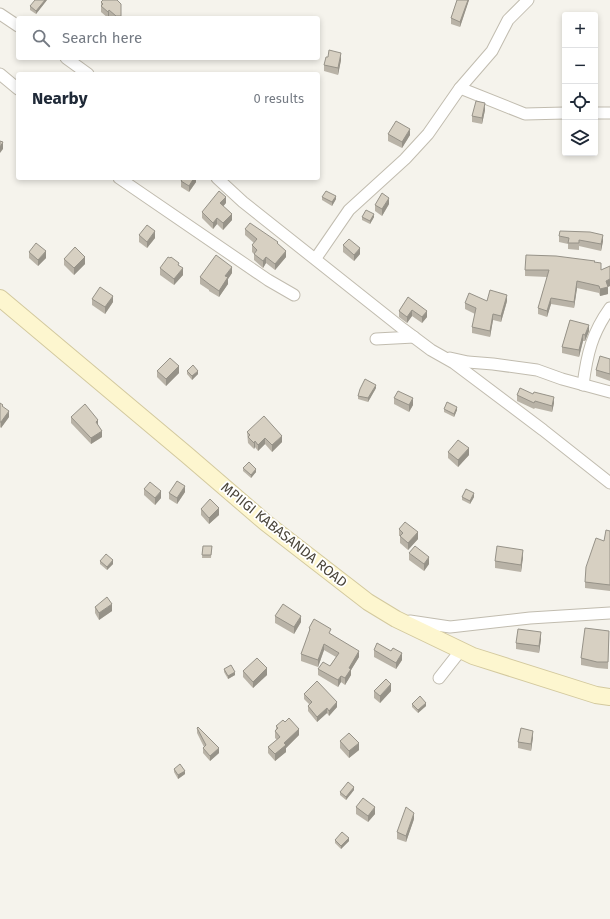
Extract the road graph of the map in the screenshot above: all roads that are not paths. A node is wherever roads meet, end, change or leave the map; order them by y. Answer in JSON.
{"nodes":[{"id":1,"x":528,"y":0,"type":"edge"},
{"id":2,"x":0,"y":14,"type":"edge"},
{"id":3,"x":16,"y":25,"type":"edge"},
{"id":4,"x":69,"y":60,"type":"edge"},
{"id":5,"x":85,"y":72,"type":"edge"},
{"id":6,"x":0,"y":74,"type":"edge"},
{"id":7,"x":16,"y":87,"type":"edge"},
{"id":8,"x":460,"y":88,"type":"junction"},
{"id":9,"x":562,"y":113,"type":"edge"},
{"id":10,"x":598,"y":113,"type":"edge"},
{"id":11,"x":610,"y":113,"type":"edge"},
{"id":12,"x":122,"y":180,"type":"edge"},
{"id":13,"x":219,"y":180,"type":"edge"},
{"id":14,"x":316,"y":258,"type":"junction"},
{"id":15,"x":294,"y":296,"type":"dead end"},
{"id":16,"x":0,"y":298,"type":"edge"},
{"id":17,"x":610,"y":308,"type":"edge"},
{"id":18,"x":414,"y":337,"type":"junction"},
{"id":19,"x":376,"y":339,"type":"dead end"},
{"id":20,"x":445,"y":357,"type":"junction"},
{"id":21,"x":583,"y":384,"type":"junction"},
{"id":22,"x":610,"y":392,"type":"edge"},
{"id":23,"x":610,"y":483,"type":"edge"},
{"id":24,"x":610,"y":613,"type":"edge"},
{"id":25,"x":396,"y":620,"type":"junction"},
{"id":26,"x":461,"y":650,"type":"junction"},
{"id":27,"x":439,"y":678,"type":"dead end"},
{"id":28,"x":610,"y":697,"type":"edge"}],
"edges":[{"from":1,"to":8,"type":"street"},
{"from":2,"to":3,"type":"street"},
{"from":4,"to":5,"type":"street"},
{"from":6,"to":7,"type":"street"},
{"from":8,"to":9,"type":"street"},
{"from":8,"to":14,"type":"street"},
{"from":10,"to":11,"type":"street"},
{"from":12,"to":15,"type":"street"},
{"from":13,"to":14,"type":"street"},
{"from":14,"to":18,"type":"street"},
{"from":16,"to":25,"type":"main road","name":"MPIIGI KABASANDA ROAD"},
{"from":17,"to":21,"type":"street"},
{"from":18,"to":19,"type":"street"},
{"from":18,"to":20,"type":"street"},
{"from":20,"to":21,"type":"street"},
{"from":20,"to":23,"type":"street"},
{"from":21,"to":22,"type":"street"},
{"from":24,"to":25,"type":"street"},
{"from":25,"to":26,"type":"main road","name":"MPIIGI KABASANDA ROAD"},
{"from":26,"to":27,"type":"street"},
{"from":26,"to":28,"type":"main road","name":"MPIIGI KABASANDA ROAD"}]}
